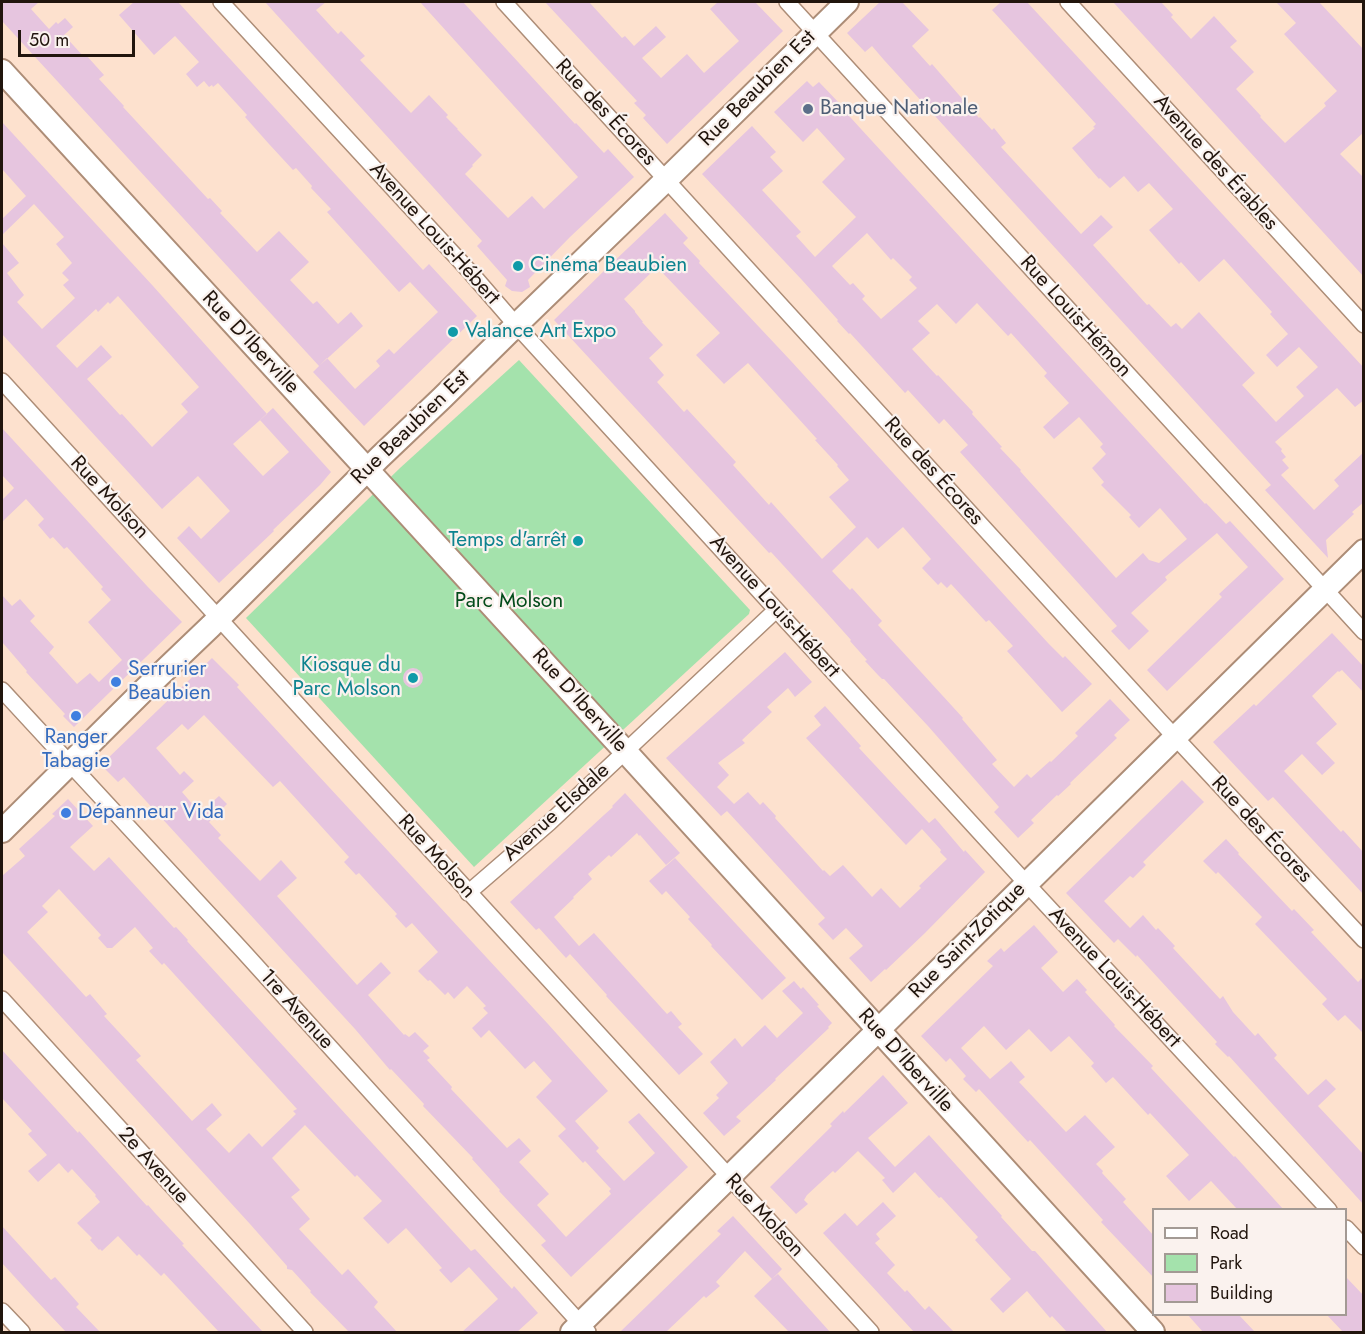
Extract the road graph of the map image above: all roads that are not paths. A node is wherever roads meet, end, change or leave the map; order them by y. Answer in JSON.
{"nodes":[{"id":1,"x":221,"y":2,"type":"edge"},
{"id":2,"x":504,"y":2,"type":"edge"},
{"id":3,"x":787,"y":2,"type":"edge"},
{"id":4,"x":847,"y":2,"type":"edge"},
{"id":5,"x":1068,"y":2,"type":"edge"},
{"id":6,"x":816,"y":32,"type":"junction"},
{"id":7,"x":2,"y":71,"type":"edge"},
{"id":8,"x":667,"y":179,"type":"junction"},
{"id":9,"x":516,"y":325,"type":"junction"},
{"id":10,"x":1364,"y":325,"type":"edge"},
{"id":11,"x":2,"y":381,"type":"edge"},
{"id":12,"x":367,"y":470,"type":"junction"},
{"id":13,"x":1364,"y":551,"type":"edge"},
{"id":14,"x":1325,"y":589,"type":"junction"},
{"id":15,"x":776,"y":610,"type":"junction"},
{"id":16,"x":219,"y":619,"type":"junction"},
{"id":17,"x":1364,"y":632,"type":"edge"},
{"id":18,"x":2,"y":690,"type":"edge"},
{"id":19,"x":1174,"y":737,"type":"junction"},
{"id":20,"x":625,"y":751,"type":"junction"},
{"id":21,"x":69,"y":764,"type":"junction"},
{"id":22,"x":2,"y":831,"type":"edge"},
{"id":23,"x":1026,"y":883,"type":"junction"},
{"id":24,"x":468,"y":892,"type":"junction"},
{"id":25,"x":1364,"y":940,"type":"edge"},
{"id":26,"x":2,"y":999,"type":"edge"},
{"id":27,"x":878,"y":1030,"type":"junction"},
{"id":28,"x":728,"y":1178,"type":"junction"},
{"id":29,"x":1328,"y":1208,"type":"edge"},
{"id":30,"x":1347,"y":1229,"type":"edge"},
{"id":31,"x":1364,"y":1247,"type":"edge"},
{"id":32,"x":2,"y":1311,"type":"edge"},
{"id":33,"x":580,"y":1330,"type":"edge"},
{"id":34,"x":22,"y":1332,"type":"edge"},
{"id":35,"x":304,"y":1332,"type":"edge"},
{"id":36,"x":871,"y":1332,"type":"edge"},
{"id":37,"x":1154,"y":1332,"type":"edge"}],
"edges":[{"from":1,"to":9,"type":"street","name":"Avenue Louis-Hébert"},
{"from":2,"to":8,"type":"street","name":"Rue des Écores"},
{"from":3,"to":6,"type":"street","name":"Rue Louis-Hémon"},
{"from":4,"to":6,"type":"street","name":"Rue Beaubien Est"},
{"from":5,"to":10,"type":"street","name":"Avenue des Érables"},
{"from":6,"to":8,"type":"street","name":"Rue Beaubien Est"},
{"from":6,"to":14,"type":"street","name":"Rue Louis-Hémon"},
{"from":7,"to":12,"type":"street","name":"Rue D'Iberville"},
{"from":8,"to":9,"type":"street","name":"Rue Beaubien Est"},
{"from":8,"to":19,"type":"street","name":"Rue des Écores"},
{"from":9,"to":12,"type":"street","name":"Rue Beaubien Est"},
{"from":9,"to":15,"type":"street","name":"Avenue Louis-Hébert"},
{"from":11,"to":16,"type":"street","name":"Rue Molson"},
{"from":12,"to":16,"type":"street","name":"Rue Beaubien Est"},
{"from":12,"to":20,"type":"street","name":"Rue D'Iberville"},
{"from":13,"to":14,"type":"street","name":"Rue Saint-Zotique"},
{"from":14,"to":17,"type":"street","name":"Rue Louis-Hémon"},
{"from":14,"to":19,"type":"street","name":"Rue Saint-Zotique"},
{"from":15,"to":20,"type":"street","name":"Avenue Elsdale"},
{"from":15,"to":23,"type":"street","name":"Avenue Louis-Hébert"},
{"from":16,"to":21,"type":"street","name":"Rue Beaubien Est"},
{"from":16,"to":24,"type":"street","name":"Rue Molson"},
{"from":18,"to":21,"type":"street","name":"1re Avenue"},
{"from":19,"to":23,"type":"street","name":"Rue Saint-Zotique"},
{"from":19,"to":25,"type":"street","name":"Rue des Écores"},
{"from":20,"to":24,"type":"street","name":"Avenue Elsdale"},
{"from":20,"to":27,"type":"street","name":"Rue D'Iberville"},
{"from":21,"to":22,"type":"street","name":"Rue Beaubien Est"},
{"from":21,"to":33,"type":"street","name":"1re Avenue"},
{"from":23,"to":27,"type":"street","name":"Rue Saint-Zotique"},
{"from":23,"to":29,"type":"street","name":"Avenue Louis-Hébert"},
{"from":24,"to":28,"type":"street","name":"Rue Molson"},
{"from":26,"to":35,"type":"street","name":"2e Avenue"},
{"from":27,"to":28,"type":"street","name":"Rue Saint-Zotique"},
{"from":27,"to":37,"type":"street","name":"Rue D'Iberville"},
{"from":28,"to":33,"type":"street","name":"Rue Saint-Zotique"},
{"from":28,"to":36,"type":"street","name":"Rue Molson"},
{"from":30,"to":31,"type":"street"},
{"from":32,"to":34,"type":"street"}]}
